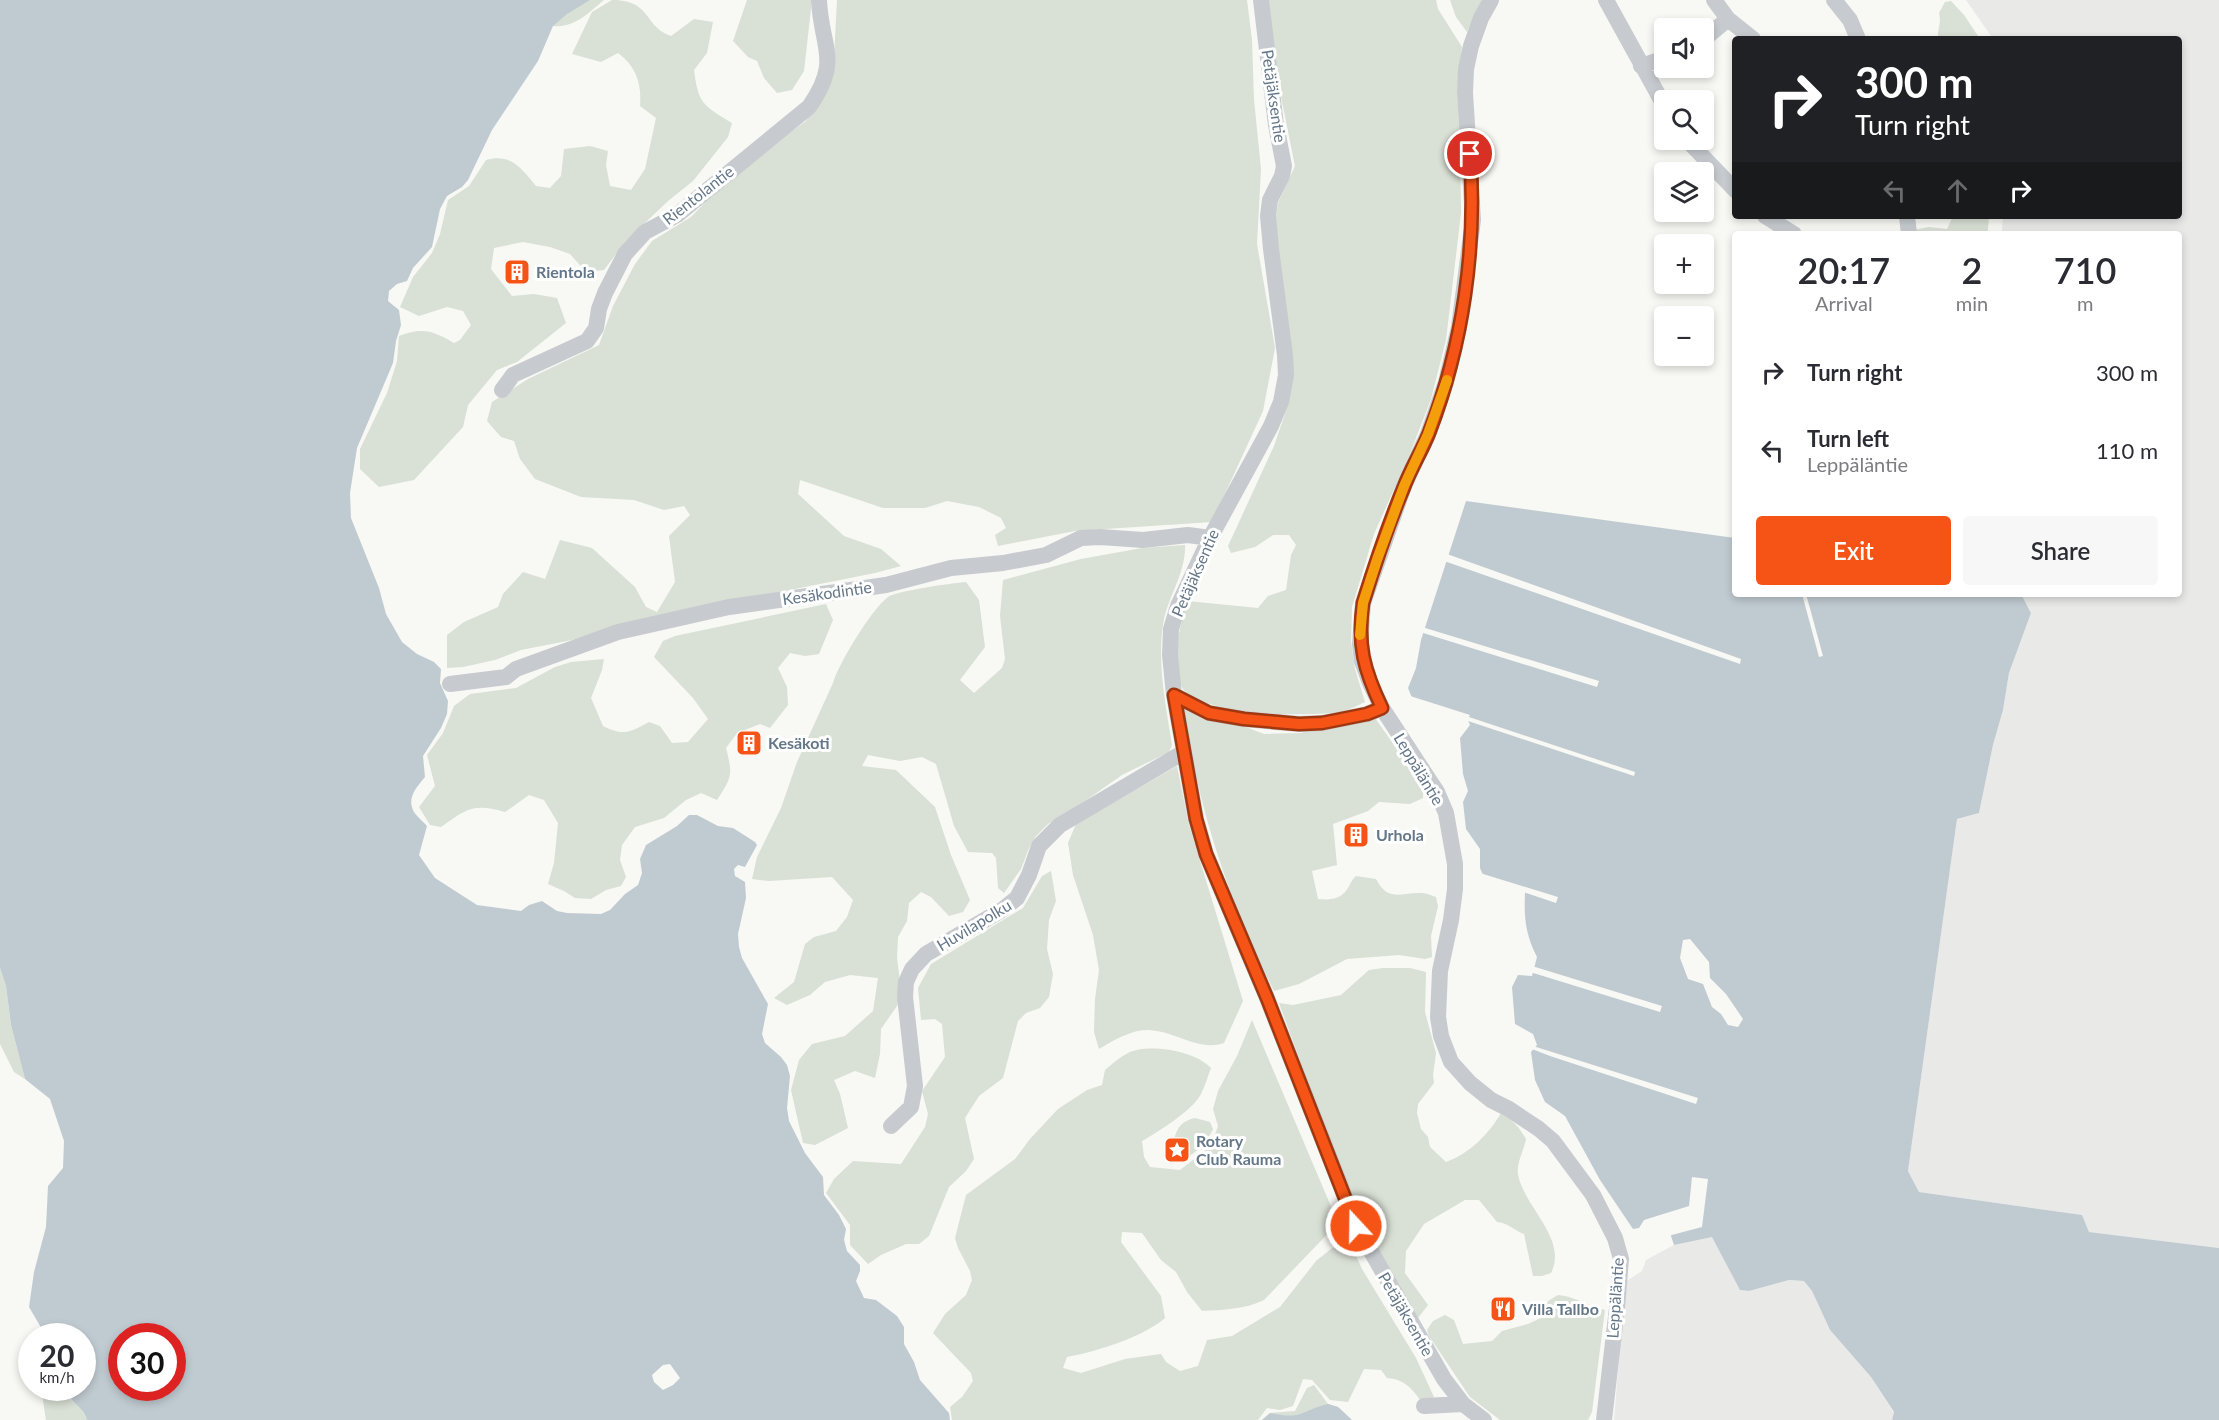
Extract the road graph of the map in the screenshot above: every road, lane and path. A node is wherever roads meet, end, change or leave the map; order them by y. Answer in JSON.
{"nodes":[{"id":1,"x":819,"y":0,"type":"edge"},
{"id":2,"x":1261,"y":0,"type":"edge"},
{"id":3,"x":1491,"y":0,"type":"edge"},
{"id":4,"x":1606,"y":0,"type":"edge"},
{"id":5,"x":1713,"y":0,"type":"edge"},
{"id":6,"x":1834,"y":0,"type":"edge"},
{"id":7,"x":1728,"y":19,"type":"junction"},
{"id":8,"x":1714,"y":31,"type":"edge"},
{"id":9,"x":1749,"y":36,"type":"edge"},
{"id":10,"x":1857,"y":36,"type":"edge"},
{"id":11,"x":1654,"y":62,"type":"edge"},
{"id":12,"x":1641,"y":66,"type":"junction"},
{"id":13,"x":1655,"y":90,"type":"edge"},
{"id":14,"x":1697,"y":150,"type":"edge"},
{"id":15,"x":1732,"y":187,"type":"edge"},
{"id":16,"x":1770,"y":219,"type":"edge"},
{"id":17,"x":1788,"y":231,"type":"edge"},
{"id":18,"x":502,"y":390,"type":"dead end"},
{"id":19,"x":1210,"y":538,"type":"junction"},
{"id":20,"x":450,"y":684,"type":"dead end"},
{"id":21,"x":1174,"y":695,"type":"junction"},
{"id":22,"x":1382,"y":708,"type":"junction"},
{"id":23,"x":1184,"y":752,"type":"junction"},
{"id":24,"x":891,"y":1126,"type":"dead end"},
{"id":25,"x":1463,"y":1404,"type":"junction"},
{"id":26,"x":1424,"y":1406,"type":"dead end"},
{"id":27,"x":1484,"y":1420,"type":"edge"},
{"id":28,"x":1604,"y":1420,"type":"edge"}],
"edges":[{"from":1,"to":18,"type":"street","name":"Rientolantie"},
{"from":2,"to":19,"type":"street","name":"Petäjäksentie"},
{"from":3,"to":22,"type":"street","name":"Leppäläntie"},
{"from":4,"to":12,"type":"street"},
{"from":5,"to":7,"type":"street"},
{"from":6,"to":10,"type":"street"},
{"from":7,"to":8,"type":"street"},
{"from":7,"to":9,"type":"street"},
{"from":11,"to":12,"type":"street"},
{"from":12,"to":13,"type":"street"},
{"from":14,"to":15,"type":"street"},
{"from":16,"to":17,"type":"street"},
{"from":19,"to":20,"type":"street","name":"Kesäkodintie"},
{"from":19,"to":21,"type":"street","name":"Petäjäksentie"},
{"from":21,"to":22,"type":"street"},
{"from":21,"to":23,"type":"street","name":"Petäjäksentie"},
{"from":22,"to":28,"type":"street","name":"Leppäläntie"},
{"from":23,"to":24,"type":"street","name":"Huvilapolku"},
{"from":23,"to":25,"type":"street","name":"Petäjäksentie"},
{"from":25,"to":26,"type":"street"},
{"from":25,"to":27,"type":"street","name":"Petäjäksentie"}]}
